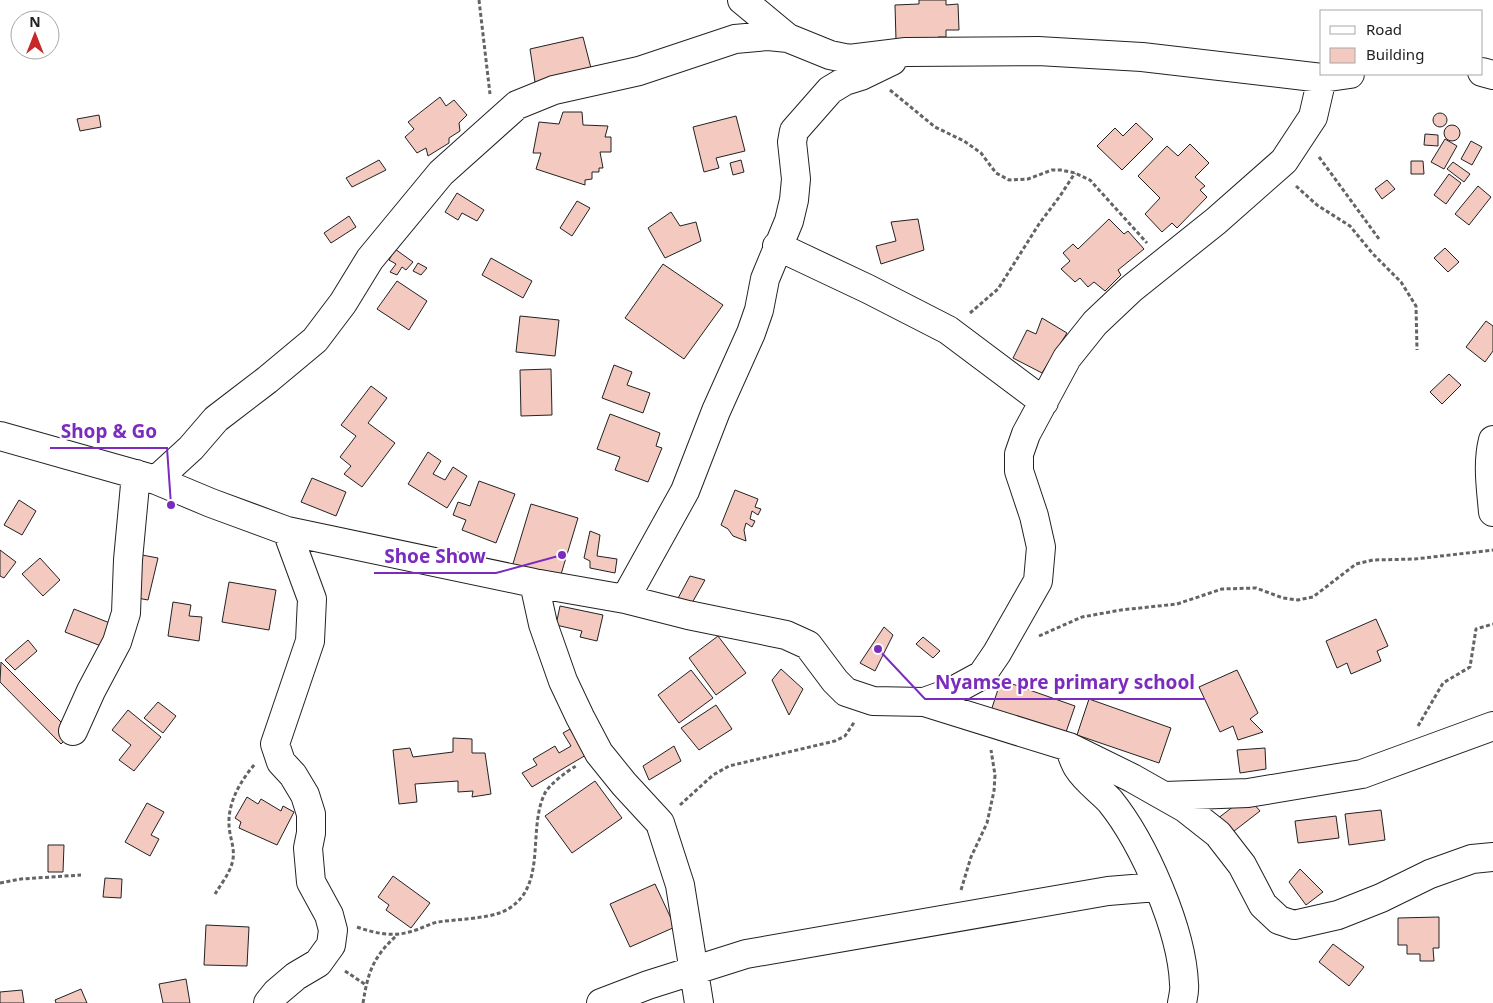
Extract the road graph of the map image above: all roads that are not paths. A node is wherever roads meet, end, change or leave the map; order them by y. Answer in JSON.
{"nodes":[{"id":1,"x":742,"y":0,"type":"edge"},
{"id":2,"x":788,"y":38,"type":"junction"},
{"id":3,"x":906,"y":52,"type":"junction"},
{"id":4,"x":1343,"y":75,"type":"edge"},
{"id":5,"x":1322,"y":78,"type":"junction"},
{"id":6,"x":777,"y":246,"type":"junction"},
{"id":7,"x":1044,"y":402,"type":"junction"},
{"id":8,"x":0,"y":436,"type":"edge"},
{"id":9,"x":1493,"y":440,"type":"edge"},
{"id":10,"x":146,"y":477,"type":"junction"},
{"id":11,"x":1493,"y":512,"type":"edge"},
{"id":12,"x":287,"y":531,"type":"junction"},
{"id":13,"x":534,"y":583,"type":"junction"},
{"id":14,"x":626,"y":599,"type":"junction"},
{"id":15,"x":924,"y":702,"type":"junction"},
{"id":16,"x":1493,"y":726,"type":"edge"},
{"id":17,"x":73,"y":731,"type":"dead end"},
{"id":18,"x":1069,"y":747,"type":"junction"},
{"id":19,"x":1165,"y":796,"type":"junction"},
{"id":20,"x":1493,"y":857,"type":"edge"},
{"id":21,"x":1158,"y":887,"type":"junction"},
{"id":22,"x":693,"y":970,"type":"junction"},
{"id":23,"x":268,"y":1003,"type":"edge"},
{"id":24,"x":601,"y":1003,"type":"edge"},
{"id":25,"x":699,"y":1003,"type":"edge"},
{"id":26,"x":1182,"y":1003,"type":"edge"}],
"edges":[{"from":1,"to":2,"type":"street"},
{"from":2,"to":3,"type":"street"},
{"from":2,"to":10,"type":"street"},
{"from":3,"to":5,"type":"street"},
{"from":3,"to":6,"type":"street"},
{"from":4,"to":5,"type":"street"},
{"from":5,"to":7,"type":"street"},
{"from":6,"to":7,"type":"street"},
{"from":6,"to":14,"type":"street"},
{"from":7,"to":15,"type":"street"},
{"from":8,"to":10,"type":"street"},
{"from":9,"to":11,"type":"street"},
{"from":10,"to":12,"type":"street"},
{"from":10,"to":17,"type":"street"},
{"from":12,"to":13,"type":"street"},
{"from":12,"to":23,"type":"street"},
{"from":13,"to":14,"type":"street"},
{"from":13,"to":22,"type":"street"},
{"from":14,"to":15,"type":"street"},
{"from":15,"to":18,"type":"street"},
{"from":16,"to":19,"type":"street"},
{"from":18,"to":19,"type":"street"},
{"from":18,"to":21,"type":"street"},
{"from":19,"to":20,"type":"street"},
{"from":21,"to":22,"type":"street"},
{"from":21,"to":26,"type":"street"},
{"from":22,"to":24,"type":"street"},
{"from":22,"to":25,"type":"street"}]}
